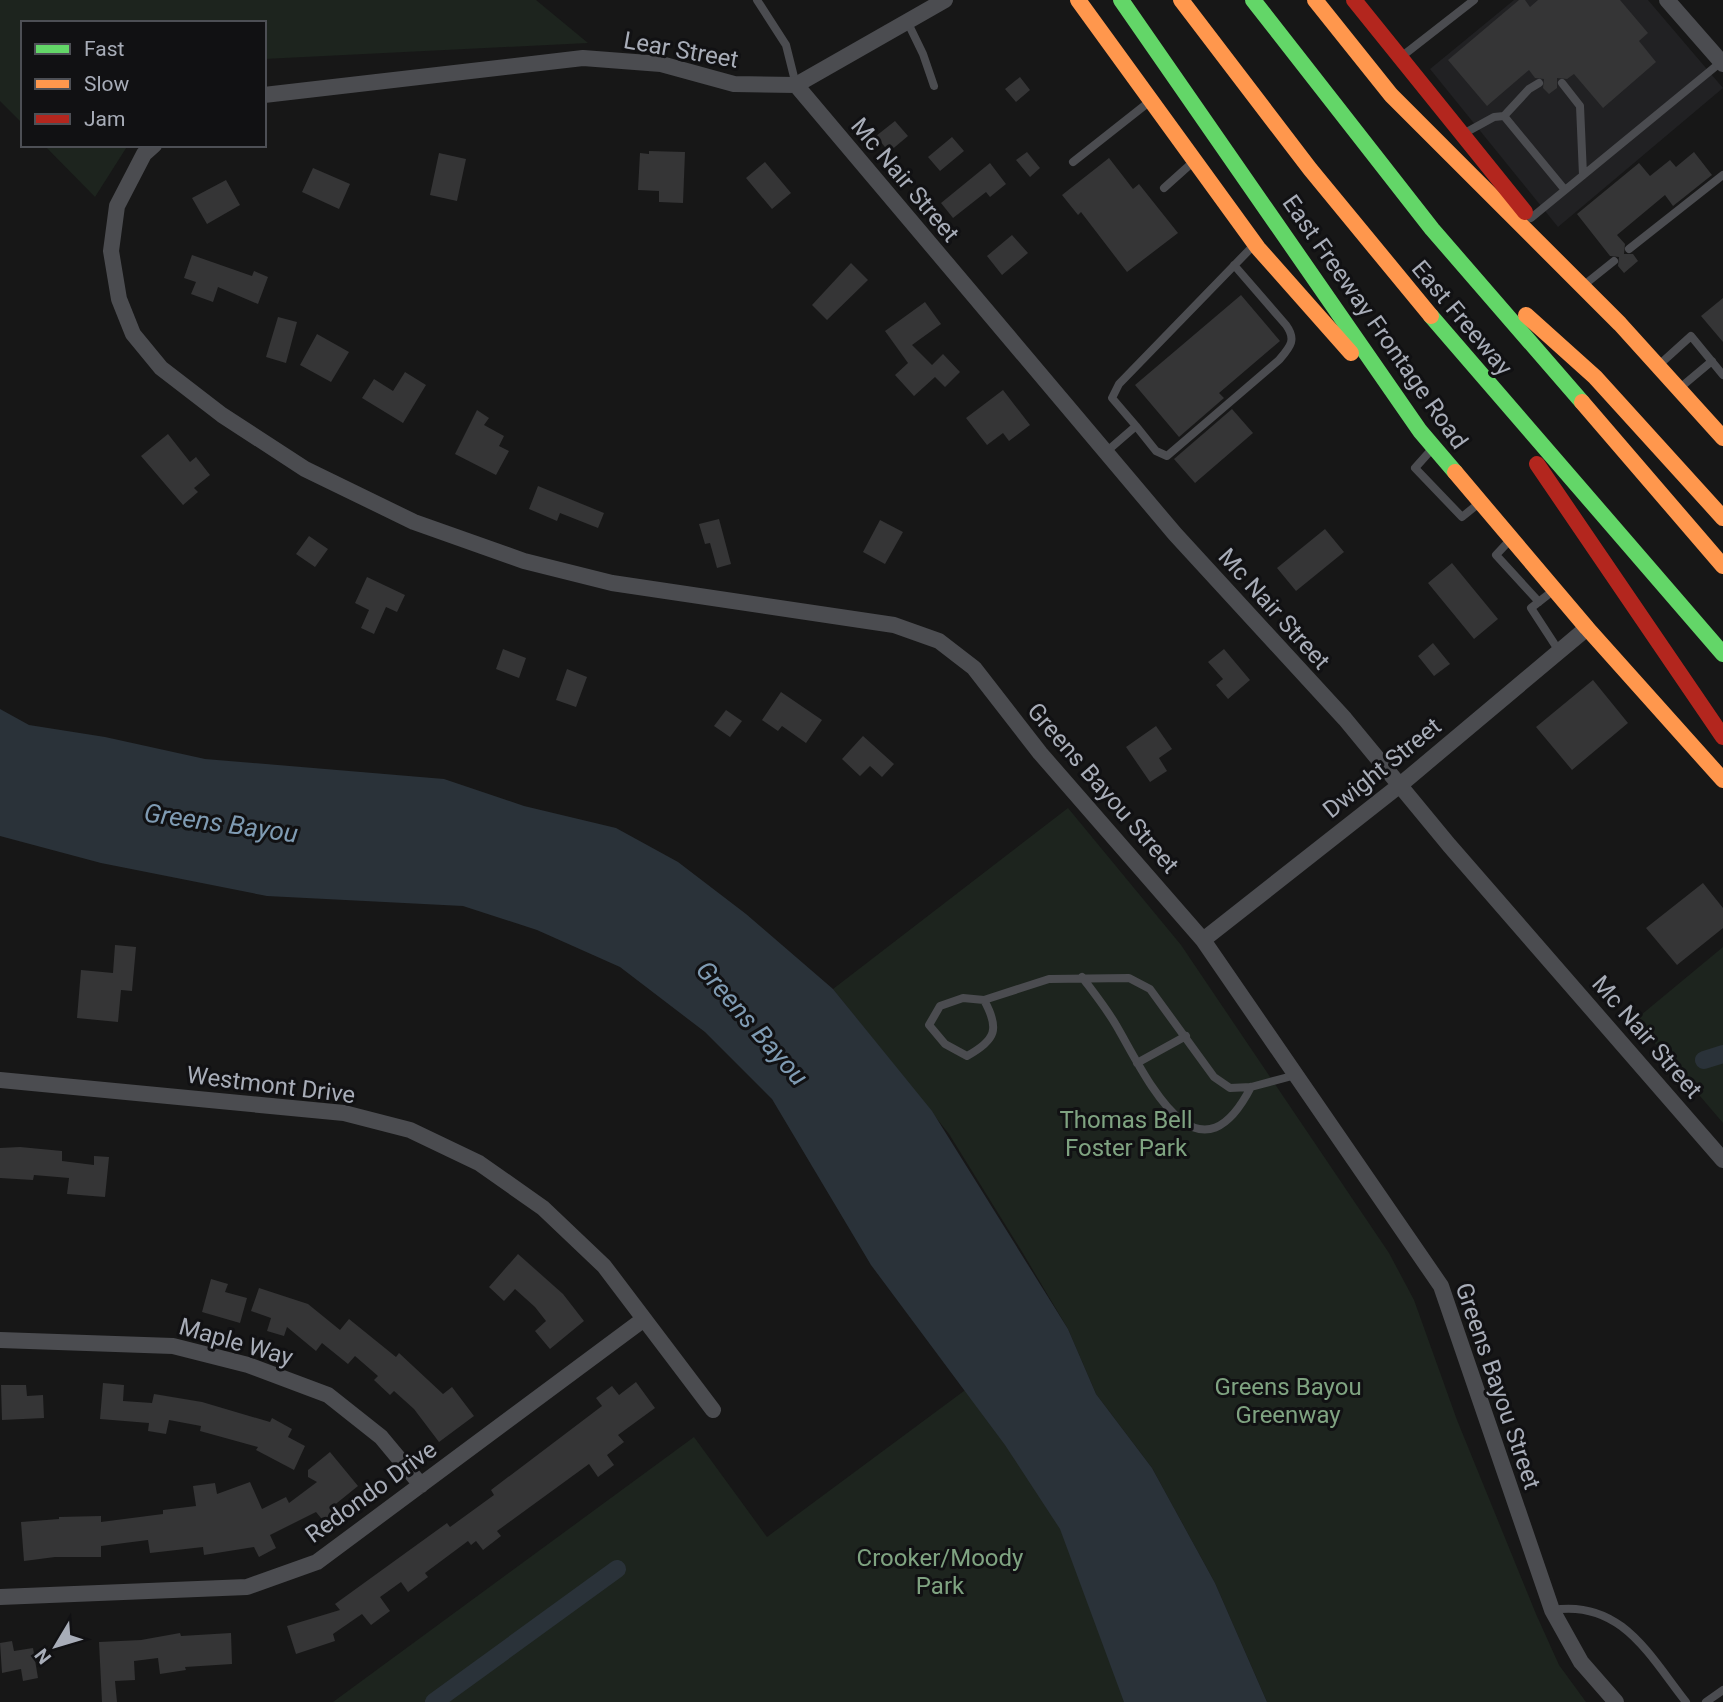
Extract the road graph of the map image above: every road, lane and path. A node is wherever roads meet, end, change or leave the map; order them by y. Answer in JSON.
{"nodes":[{"id":1,"x":757,"y":0,"type":"edge"},
{"id":2,"x":1078,"y":0,"type":"edge"},
{"id":3,"x":1121,"y":0,"type":"edge"},
{"id":4,"x":1181,"y":0,"type":"edge"},
{"id":5,"x":1253,"y":0,"type":"edge"},
{"id":6,"x":1315,"y":0,"type":"edge"},
{"id":7,"x":1354,"y":0,"type":"edge"},
{"id":8,"x":1474,"y":0,"type":"edge"},
{"id":9,"x":1667,"y":0,"type":"edge"},
{"id":10,"x":944,"y":1,"type":"edge"},
{"id":11,"x":907,"y":22,"type":"junction"},
{"id":12,"x":1399,"y":58,"type":"junction"},
{"id":13,"x":1722,"y":63,"type":"edge"},
{"id":14,"x":1539,"y":83,"type":"dead end"},
{"id":15,"x":1562,"y":83,"type":"dead end"},
{"id":16,"x":796,"y":85,"type":"junction"},
{"id":17,"x":934,"y":86,"type":"dead end"},
{"id":18,"x":266,"y":95,"type":"edge"},
{"id":19,"x":1149,"y":102,"type":"junction"},
{"id":20,"x":1504,"y":116,"type":"junction"},
{"id":21,"x":1461,"y":135,"type":"junction"},
{"id":22,"x":152,"y":147,"type":"edge"},
{"id":23,"x":1073,"y":162,"type":"dead end"},
{"id":24,"x":1193,"y":162,"type":"junction"},
{"id":25,"x":1583,"y":175,"type":"junction"},
{"id":26,"x":1723,"y":175,"type":"edge"},
{"id":27,"x":1164,"y":188,"type":"dead end"},
{"id":28,"x":1565,"y":190,"type":"junction"},
{"id":29,"x":1531,"y":218,"type":"junction"},
{"id":30,"x":1432,"y":229,"type":"junction"},
{"id":31,"x":1255,"y":244,"type":"junction"},
{"id":32,"x":1629,"y":249,"type":"dead end"},
{"id":33,"x":1614,"y":261,"type":"dead end"},
{"id":34,"x":1234,"y":264,"type":"junction"},
{"id":35,"x":1584,"y":285,"type":"junction"},
{"id":36,"x":1712,"y":361,"type":"junction"},
{"id":37,"x":1658,"y":366,"type":"junction"},
{"id":38,"x":1474,"y":367,"type":"junction"},
{"id":39,"x":1723,"y":374,"type":"edge"},
{"id":40,"x":1678,"y":389,"type":"junction"},
{"id":41,"x":1136,"y":426,"type":"junction"},
{"id":42,"x":1420,"y":431,"type":"junction"},
{"id":43,"x":1723,"y":438,"type":"edge"},
{"id":44,"x":1433,"y":447,"type":"junction"},
{"id":45,"x":1106,"y":452,"type":"junction"},
{"id":46,"x":1480,"y":502,"type":"junction"},
{"id":47,"x":1723,"y":518,"type":"edge"},
{"id":48,"x":1511,"y":539,"type":"junction"},
{"id":49,"x":1723,"y":566,"type":"edge"},
{"id":50,"x":1554,"y":589,"type":"junction"},
{"id":51,"x":1539,"y":602,"type":"junction"},
{"id":52,"x":1587,"y":628,"type":"junction"},
{"id":53,"x":1559,"y":651,"type":"junction"},
{"id":54,"x":1723,"y":654,"type":"edge"},
{"id":55,"x":1723,"y":737,"type":"edge"},
{"id":56,"x":1723,"y":780,"type":"edge"},
{"id":57,"x":1400,"y":785,"type":"junction"},
{"id":58,"x":1203,"y":940,"type":"junction"},
{"id":59,"x":1082,"y":977,"type":"junction"},
{"id":60,"x":984,"y":999,"type":"junction"},
{"id":61,"x":1186,"y":1036,"type":"junction"},
{"id":62,"x":1137,"y":1063,"type":"junction"},
{"id":63,"x":1296,"y":1075,"type":"junction"},
{"id":64,"x":0,"y":1080,"type":"edge"},
{"id":65,"x":1251,"y":1087,"type":"junction"},
{"id":66,"x":1723,"y":1160,"type":"edge"},
{"id":67,"x":644,"y":1319,"type":"junction"},
{"id":68,"x":0,"y":1340,"type":"edge"},
{"id":69,"x":713,"y":1410,"type":"dead end"},
{"id":70,"x":421,"y":1485,"type":"junction"},
{"id":71,"x":0,"y":1597,"type":"edge"},
{"id":72,"x":1552,"y":1610,"type":"junction"},
{"id":73,"x":1723,"y":1690,"type":"edge"},
{"id":74,"x":1616,"y":1702,"type":"edge"},
{"id":75,"x":1686,"y":1702,"type":"edge"},
{"id":76,"x":1706,"y":1702,"type":"edge"}],
"edges":[{"from":1,"to":16,"type":"lane"},
{"from":2,"to":19,"type":"main road"},
{"from":3,"to":42,"type":"main road","name":"East Freeway Frontage Road"},
{"from":4,"to":38,"type":"main road","name":"East Freeway"},
{"from":5,"to":30,"type":"main road","name":"East Freeway"},
{"from":6,"to":35,"type":"main road"},
{"from":7,"to":12,"type":"main road"},
{"from":8,"to":12,"type":"lane"},
{"from":9,"to":13,"type":"street"},
{"from":10,"to":11,"type":"street","name":"Lear Street"},
{"from":11,"to":16,"type":"street","name":"Lear Street"},
{"from":11,"to":17,"type":"lane"},
{"from":12,"to":21,"type":"main road"},
{"from":13,"to":25,"type":"lane"},
{"from":14,"to":20,"type":"lane"},
{"from":15,"to":25,"type":"lane"},
{"from":16,"to":18,"type":"street","name":"Lear Street"},
{"from":16,"to":45,"type":"street","name":"Mc Nair Street"},
{"from":19,"to":23,"type":"lane"},
{"from":19,"to":24,"type":"main road"},
{"from":20,"to":21,"type":"lane"},
{"from":20,"to":28,"type":"lane"},
{"from":21,"to":29,"type":"main road"},
{"from":22,"to":58,"type":"street","name":"Greens Bayou Street"},
{"from":24,"to":27,"type":"lane"},
{"from":24,"to":31,"type":"main road"},
{"from":25,"to":28,"type":"lane"},
{"from":26,"to":32,"type":"lane"},
{"from":28,"to":29,"type":"lane"},
{"from":29,"to":35,"type":"main road"},
{"from":30,"to":47,"type":"main road"},
{"from":30,"to":49,"type":"main road","name":"East Freeway"},
{"from":31,"to":34,"type":"lane"},
{"from":31,"to":42,"type":"main road"},
{"from":33,"to":35,"type":"lane"},
{"from":34,"to":41,"type":"lane"},
{"from":34,"to":41,"type":"lane"},
{"from":35,"to":37,"type":"main road"},
{"from":36,"to":37,"type":"lane"},
{"from":36,"to":39,"type":"lane"},
{"from":36,"to":40,"type":"lane"},
{"from":37,"to":40,"type":"main road"},
{"from":38,"to":54,"type":"main road","name":"East Freeway"},
{"from":38,"to":55,"type":"main road"},
{"from":40,"to":43,"type":"main road"},
{"from":41,"to":45,"type":"lane"},
{"from":42,"to":44,"type":"main road","name":"East Freeway Frontage Road"},
{"from":44,"to":46,"type":"main road","name":"East Freeway Frontage Road"},
{"from":44,"to":46,"type":"lane"},
{"from":45,"to":57,"type":"street","name":"Mc Nair Street"},
{"from":46,"to":48,"type":"main road","name":"East Freeway Frontage Road"},
{"from":48,"to":50,"type":"main road","name":"East Freeway Frontage Road"},
{"from":48,"to":51,"type":"lane"},
{"from":50,"to":51,"type":"lane"},
{"from":50,"to":52,"type":"main road","name":"East Freeway Frontage Road"},
{"from":51,"to":53,"type":"lane"},
{"from":52,"to":53,"type":"street","name":"Dwight Street"},
{"from":52,"to":56,"type":"main road","name":"East Freeway Frontage Road"},
{"from":53,"to":57,"type":"street","name":"Dwight Street"},
{"from":57,"to":58,"type":"street","name":"Dwight Street"},
{"from":57,"to":66,"type":"street","name":"Mc Nair Street"},
{"from":58,"to":63,"type":"street","name":"Greens Bayou Street"},
{"from":59,"to":60,"type":"lane"},
{"from":59,"to":61,"type":"lane"},
{"from":59,"to":62,"type":"lane"},
{"from":60,"to":60,"type":"lane"},
{"from":61,"to":62,"type":"lane"},
{"from":61,"to":65,"type":"lane"},
{"from":62,"to":65,"type":"lane"},
{"from":63,"to":65,"type":"lane"},
{"from":63,"to":72,"type":"street","name":"Greens Bayou Street"},
{"from":64,"to":67,"type":"street","name":"Westmont Drive"},
{"from":67,"to":69,"type":"street","name":"Westmont Drive"},
{"from":67,"to":70,"type":"street","name":"Redondo Drive"},
{"from":68,"to":70,"type":"street","name":"Maple Way"},
{"from":70,"to":71,"type":"street","name":"Redondo Drive"},
{"from":72,"to":74,"type":"street","name":"Greens Bayou Street"},
{"from":72,"to":75,"type":"lane"},
{"from":73,"to":76,"type":"lane"}]}
